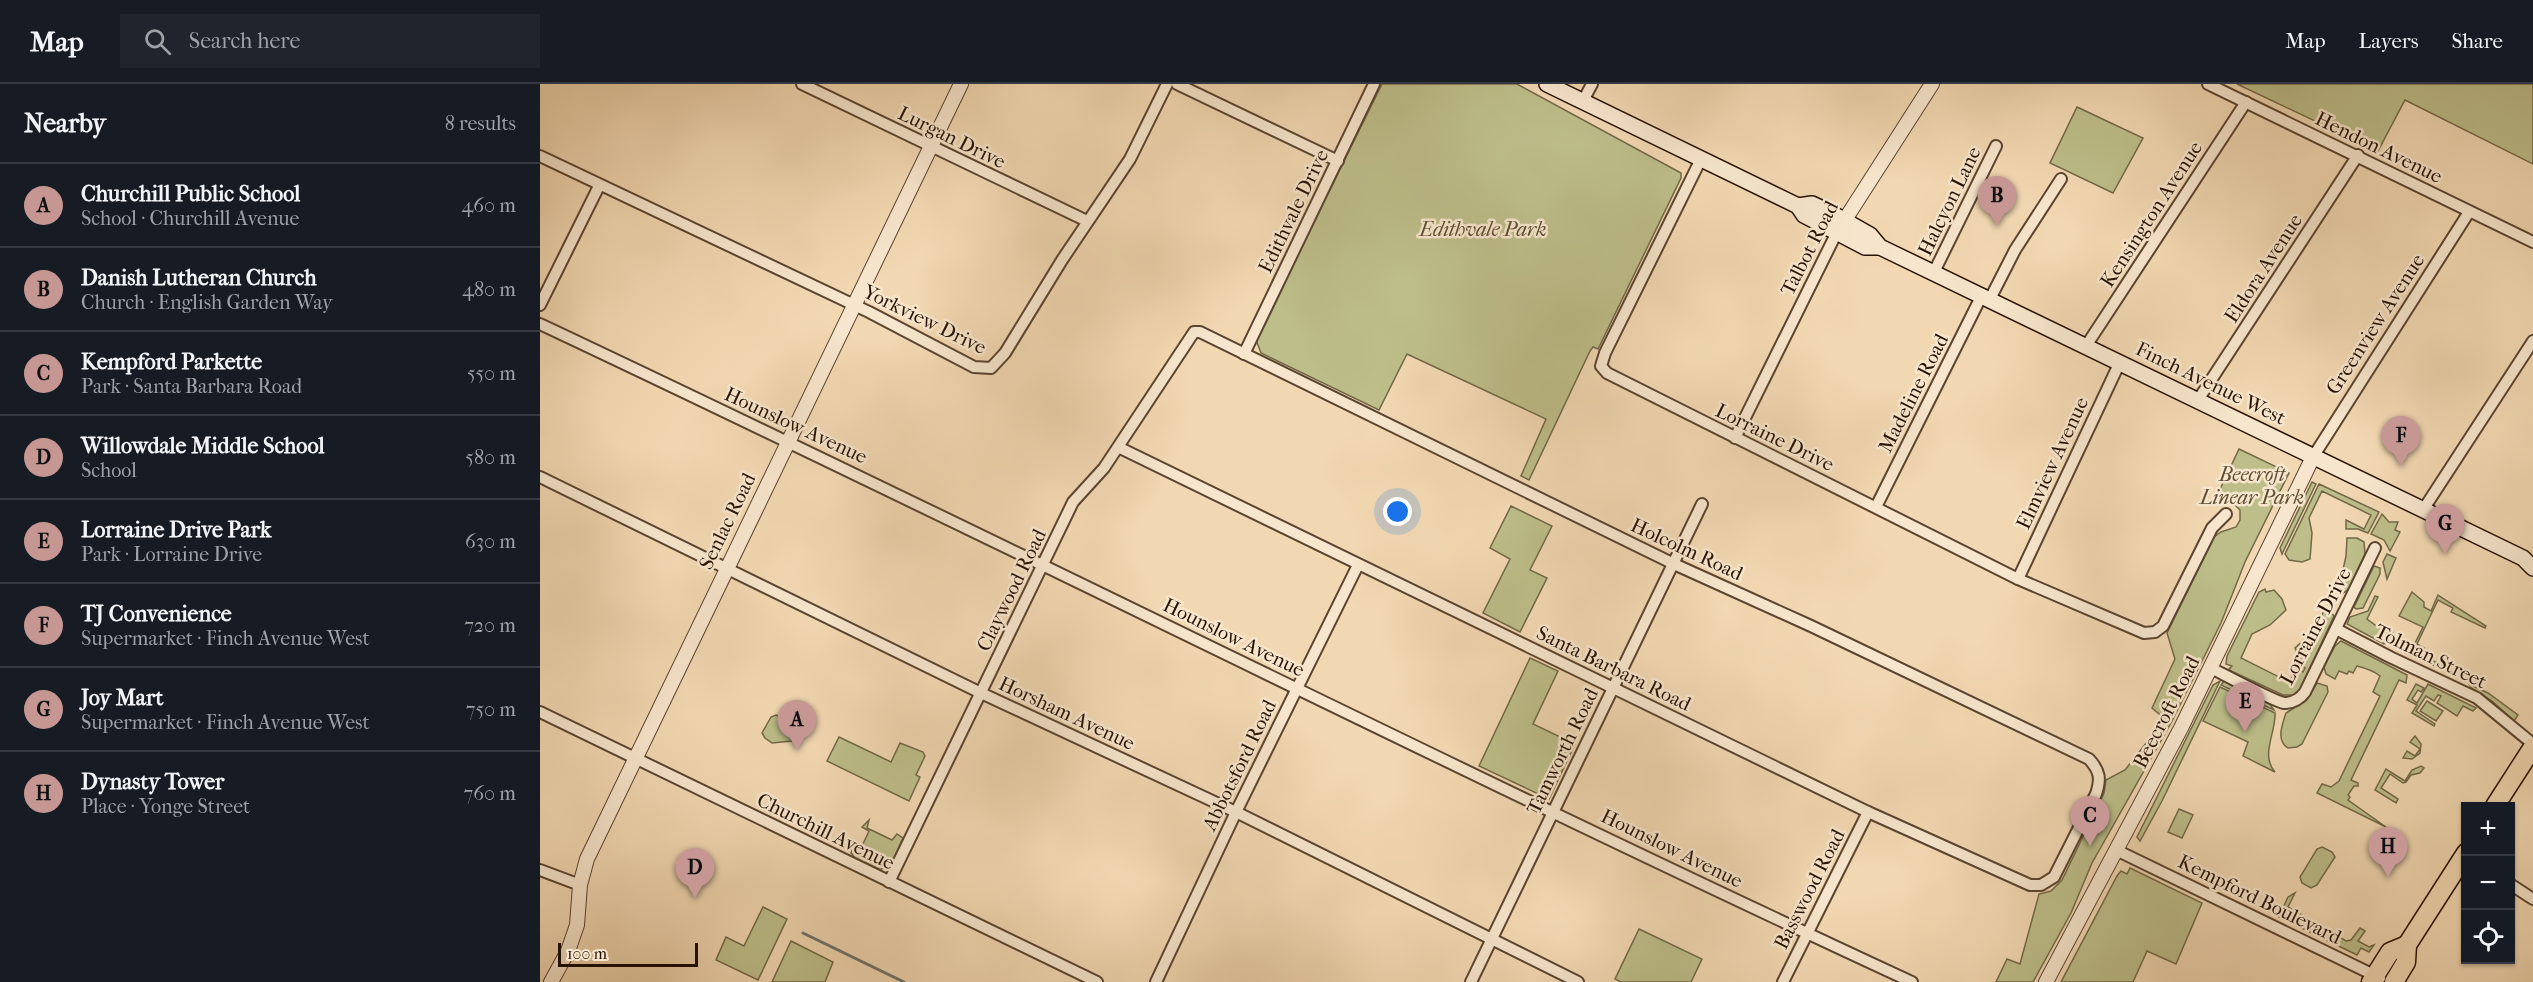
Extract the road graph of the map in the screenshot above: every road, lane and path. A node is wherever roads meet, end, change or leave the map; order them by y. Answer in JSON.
{"nodes":[{"id":1,"x":802,"y":84,"type":"edge"},
{"id":2,"x":961,"y":84,"type":"edge"},
{"id":3,"x":1167,"y":84,"type":"edge"},
{"id":4,"x":1177,"y":84,"type":"edge"},
{"id":5,"x":1374,"y":84,"type":"edge"},
{"id":6,"x":1547,"y":84,"type":"edge"},
{"id":7,"x":1592,"y":84,"type":"edge"},
{"id":8,"x":1932,"y":84,"type":"edge"},
{"id":9,"x":2208,"y":84,"type":"edge"},
{"id":10,"x":1583,"y":101,"type":"junction"},
{"id":11,"x":2246,"y":102,"type":"junction"},
{"id":12,"x":1996,"y":146,"type":"dead end"},
{"id":13,"x":931,"y":147,"type":"junction"},
{"id":14,"x":2358,"y":155,"type":"junction"},
{"id":15,"x":540,"y":156,"type":"edge"},
{"id":16,"x":1701,"y":159,"type":"junction"},
{"id":17,"x":1338,"y":161,"type":"junction"},
{"id":18,"x":2061,"y":179,"type":"dead end"},
{"id":19,"x":599,"y":186,"type":"junction"},
{"id":20,"x":2469,"y":212,"type":"junction"},
{"id":21,"x":1087,"y":221,"type":"junction"},
{"id":22,"x":1840,"y":226,"type":"junction"},
{"id":23,"x":2533,"y":242,"type":"edge"},
{"id":24,"x":1934,"y":272,"type":"junction"},
{"id":25,"x":1986,"y":297,"type":"junction"},
{"id":26,"x":540,"y":305,"type":"edge"},
{"id":27,"x":855,"y":305,"type":"junction"},
{"id":28,"x":540,"y":324,"type":"edge"},
{"id":29,"x":1194,"y":332,"type":"joint"},
{"id":30,"x":2533,"y":341,"type":"edge"},
{"id":31,"x":2086,"y":346,"type":"junction"},
{"id":32,"x":1244,"y":354,"type":"junction"},
{"id":33,"x":2120,"y":362,"type":"junction"},
{"id":34,"x":2198,"y":400,"type":"junction"},
{"id":35,"x":1735,"y":438,"type":"junction"},
{"id":36,"x":788,"y":440,"type":"junction"},
{"id":37,"x":1118,"y":447,"type":"junction"},
{"id":38,"x":2313,"y":456,"type":"junction"},
{"id":39,"x":540,"y":477,"type":"edge"},
{"id":40,"x":1702,"y":504,"type":"dead end"},
{"id":41,"x":1876,"y":507,"type":"junction"},
{"id":42,"x":2423,"y":510,"type":"junction"},
{"id":43,"x":2226,"y":514,"type":"dead end"},
{"id":44,"x":2375,"y":548,"type":"dead end"},
{"id":45,"x":2530,"y":561,"type":"edge"},
{"id":46,"x":1674,"y":564,"type":"junction"},
{"id":47,"x":1043,"y":565,"type":"junction"},
{"id":48,"x":1358,"y":565,"type":"junction"},
{"id":49,"x":726,"y":567,"type":"junction"},
{"id":50,"x":2018,"y":579,"type":"junction"},
{"id":51,"x":2336,"y":629,"type":"junction"},
{"id":52,"x":2211,"y":668,"type":"junction"},
{"id":53,"x":1614,"y":687,"type":"junction"},
{"id":54,"x":1297,"y":688,"type":"junction"},
{"id":55,"x":981,"y":693,"type":"junction"},
{"id":56,"x":540,"y":712,"type":"edge"},
{"id":57,"x":2533,"y":746,"type":"edge"},
{"id":58,"x":636,"y":759,"type":"junction"},
{"id":59,"x":2498,"y":802,"type":"edge"},
{"id":60,"x":1553,"y":810,"type":"junction"},
{"id":61,"x":1236,"y":812,"type":"junction"},
{"id":62,"x":1868,"y":812,"type":"junction"},
{"id":63,"x":2074,"y":835,"type":"joint"},
{"id":64,"x":2116,"y":850,"type":"junction"},
{"id":65,"x":2464,"y":856,"type":"edge"},
{"id":66,"x":540,"y":870,"type":"edge"},
{"id":67,"x":889,"y":882,"type":"junction"},
{"id":68,"x":580,"y":885,"type":"junction"},
{"id":69,"x":2515,"y":887,"type":"edge"},
{"id":70,"x":2533,"y":899,"type":"edge"},
{"id":71,"x":1807,"y":933,"type":"junction"},
{"id":72,"x":1491,"y":939,"type":"junction"},
{"id":73,"x":2407,"y":945,"type":"junction"},
{"id":74,"x":2378,"y":980,"type":"edge"},
{"id":75,"x":551,"y":982,"type":"edge"},
{"id":76,"x":1097,"y":982,"type":"edge"},
{"id":77,"x":1156,"y":982,"type":"edge"},
{"id":78,"x":1471,"y":982,"type":"edge"},
{"id":79,"x":1578,"y":982,"type":"edge"},
{"id":80,"x":1783,"y":982,"type":"edge"},
{"id":81,"x":1912,"y":982,"type":"edge"},
{"id":82,"x":2046,"y":982,"type":"edge"},
{"id":83,"x":2394,"y":982,"type":"edge"}],
"edges":[{"from":1,"to":13,"type":"street","name":"Lurgan Drive"},
{"from":2,"to":13,"type":"street","name":"Senlac Road"},
{"from":3,"to":21,"type":"street","name":"Yorkview Drive"},
{"from":4,"to":17,"type":"street"},
{"from":5,"to":17,"type":"street","name":"Edithvale Drive"},
{"from":6,"to":10,"type":"main road","name":"Finch Avenue West"},
{"from":7,"to":10,"type":"street"},
{"from":8,"to":22,"type":"street","name":"Talbot Road"},
{"from":9,"to":11,"type":"street","name":"Hendon Avenue"},
{"from":10,"to":16,"type":"main road","name":"Finch Avenue West"},
{"from":11,"to":14,"type":"street","name":"Hendon Avenue"},
{"from":11,"to":31,"type":"street","name":"Kensington Avenue"},
{"from":12,"to":24,"type":"street","name":"Halcyon Lane"},
{"from":13,"to":21,"type":"street","name":"Lurgan Drive"},
{"from":13,"to":27,"type":"street","name":"Senlac Road"},
{"from":14,"to":20,"type":"street","name":"Hendon Avenue"},
{"from":14,"to":34,"type":"street","name":"Eldora Avenue"},
{"from":15,"to":19,"type":"street","name":"Yorkview Drive"},
{"from":16,"to":22,"type":"main road","name":"Finch Avenue West"},
{"from":16,"to":35,"type":"street","name":"Lorraine Drive"},
{"from":17,"to":32,"type":"street","name":"Edithvale Drive"},
{"from":18,"to":25,"type":"street","name":"Madeline Road"},
{"from":19,"to":26,"type":"street"},
{"from":19,"to":27,"type":"street","name":"Yorkview Drive"},
{"from":20,"to":23,"type":"street","name":"Hendon Avenue"},
{"from":20,"to":38,"type":"street","name":"Greenview Avenue"},
{"from":21,"to":27,"type":"street","name":"Yorkview Drive"},
{"from":22,"to":24,"type":"main road","name":"Finch Avenue West"},
{"from":22,"to":35,"type":"street","name":"Talbot Road"},
{"from":24,"to":25,"type":"main road","name":"Finch Avenue West"},
{"from":25,"to":31,"type":"main road","name":"Finch Avenue West"},
{"from":25,"to":41,"type":"street","name":"Madeline Road"},
{"from":27,"to":36,"type":"street","name":"Senlac Road"},
{"from":28,"to":36,"type":"street","name":"Hounslow Avenue"},
{"from":29,"to":32,"type":"street","name":"Holcolm Road"},
{"from":29,"to":37,"type":"street","name":"Claywood Road"},
{"from":30,"to":42,"type":"street"},
{"from":31,"to":33,"type":"main road","name":"Finch Avenue West"},
{"from":32,"to":46,"type":"street","name":"Holcolm Road"},
{"from":33,"to":34,"type":"main road","name":"Finch Avenue West"},
{"from":33,"to":50,"type":"street","name":"Elmview Avenue"},
{"from":34,"to":38,"type":"main road","name":"Finch Avenue West"},
{"from":35,"to":41,"type":"street","name":"Lorraine Drive"},
{"from":36,"to":47,"type":"street","name":"Hounslow Avenue"},
{"from":36,"to":49,"type":"street","name":"Senlac Road"},
{"from":37,"to":47,"type":"street","name":"Claywood Road"},
{"from":37,"to":48,"type":"street","name":"Santa Barbara Road"},
{"from":38,"to":42,"type":"main road","name":"Finch Avenue West"},
{"from":38,"to":52,"type":"street","name":"Beecroft Road"},
{"from":39,"to":49,"type":"street","name":"Horsham Avenue"},
{"from":40,"to":46,"type":"street","name":"Tamworth Road"},
{"from":41,"to":50,"type":"street","name":"Lorraine Drive"},
{"from":42,"to":45,"type":"main road","name":"Finch Avenue West"},
{"from":43,"to":50,"type":"street","name":"Lorraine Drive"},
{"from":44,"to":51,"type":"street","name":"Lorraine Drive"},
{"from":46,"to":53,"type":"street","name":"Tamworth Road"},
{"from":46,"to":63,"type":"street","name":"Holcolm Road"},
{"from":47,"to":54,"type":"street","name":"Hounslow Avenue"},
{"from":47,"to":55,"type":"street","name":"Claywood Road"},
{"from":48,"to":53,"type":"street","name":"Santa Barbara Road"},
{"from":48,"to":54,"type":"street","name":"Abbotsford Road"},
{"from":49,"to":55,"type":"street","name":"Horsham Avenue"},
{"from":49,"to":58,"type":"street","name":"Senlac Road"},
{"from":51,"to":52,"type":"street","name":"Lorraine Drive"},
{"from":51,"to":57,"type":"street","name":"Tolman Street"},
{"from":52,"to":64,"type":"street","name":"Beecroft Road"},
{"from":53,"to":60,"type":"street","name":"Tamworth Road"},
{"from":53,"to":62,"type":"street","name":"Santa Barbara Road"},
{"from":54,"to":60,"type":"street","name":"Hounslow Avenue"},
{"from":54,"to":61,"type":"street","name":"Abbotsford Road"},
{"from":55,"to":61,"type":"street","name":"Horsham Avenue"},
{"from":55,"to":67,"type":"street","name":"Claywood Road"},
{"from":56,"to":58,"type":"street","name":"Churchill Avenue"},
{"from":57,"to":59,"type":"main road"},
{"from":58,"to":67,"type":"street","name":"Churchill Avenue"},
{"from":58,"to":68,"type":"street","name":"Senlac Road"},
{"from":60,"to":71,"type":"street","name":"Hounslow Avenue"},
{"from":60,"to":72,"type":"street","name":"Tamworth Road"},
{"from":61,"to":72,"type":"street","name":"Horsham Avenue"},
{"from":61,"to":77,"type":"street","name":"Abbotsford Road"},
{"from":62,"to":63,"type":"street","name":"Santa Barbara Road"},
{"from":62,"to":71,"type":"street","name":"Basswood Road"},
{"from":64,"to":74,"type":"street","name":"Kempford Boulevard"},
{"from":64,"to":82,"type":"street","name":"Beecroft Road"},
{"from":65,"to":73,"type":"main road"},
{"from":66,"to":68,"type":"street"},
{"from":67,"to":76,"type":"street","name":"Churchill Avenue"},
{"from":68,"to":75,"type":"street","name":"Senlac Road"},
{"from":69,"to":70,"type":"street"},
{"from":71,"to":80,"type":"street","name":"Basswood Road"},
{"from":71,"to":81,"type":"street","name":"Hounslow Avenue"},
{"from":72,"to":78,"type":"street","name":"Tamworth Road"},
{"from":72,"to":79,"type":"street","name":"Horsham Avenue"},
{"from":73,"to":74,"type":"main road"},
{"from":73,"to":83,"type":"main road"}]}
